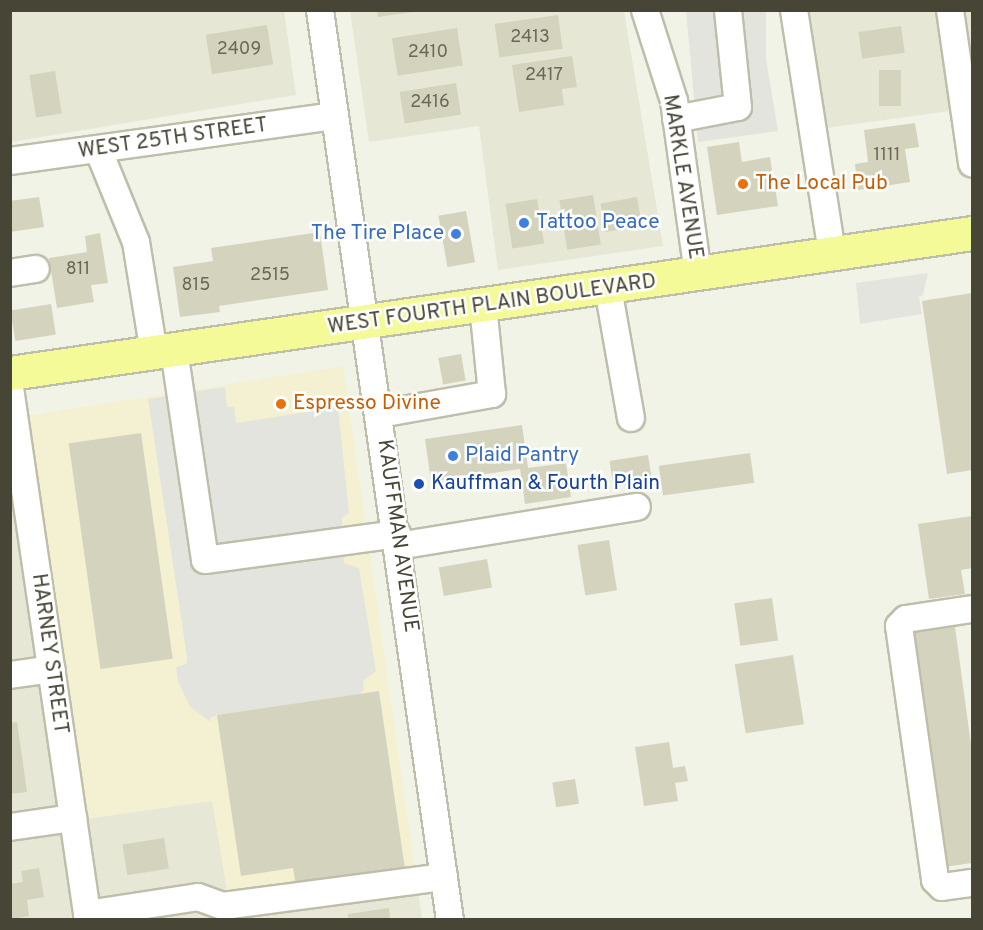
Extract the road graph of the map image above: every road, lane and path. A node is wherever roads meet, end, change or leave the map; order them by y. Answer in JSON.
{"nodes":[{"id":1,"x":320,"y":10,"type":"edge"},
{"id":2,"x":645,"y":10,"type":"edge"},
{"id":3,"x":728,"y":10,"type":"edge"},
{"id":4,"x":794,"y":10,"type":"edge"},
{"id":5,"x":950,"y":10,"type":"edge"},
{"id":6,"x":336,"y":116,"type":"junction"},
{"id":7,"x":676,"y":119,"type":"junction"},
{"id":8,"x":98,"y":149,"type":"junction"},
{"id":9,"x":10,"y":161,"type":"edge"},
{"id":10,"x":972,"y":163,"type":"edge"},
{"id":11,"x":972,"y":233,"type":"edge"},
{"id":12,"x":832,"y":254,"type":"junction"},
{"id":13,"x":36,"y":269,"type":"dead end"},
{"id":14,"x":10,"y":273,"type":"edge"},
{"id":15,"x":698,"y":274,"type":"junction"},
{"id":16,"x":608,"y":288,"type":"junction"},
{"id":17,"x":483,"y":306,"type":"junction"},
{"id":18,"x":367,"y":323,"type":"junction"},
{"id":19,"x":164,"y":352,"type":"junction"},
{"id":20,"x":10,"y":373,"type":"edge"},
{"id":21,"x":10,"y":388,"type":"edge"},
{"id":22,"x":380,"y":414,"type":"junction"},
{"id":23,"x":631,"y":418,"type":"dead end"},
{"id":24,"x":637,"y":507,"type":"dead end"},
{"id":25,"x":20,"y":526,"type":"edge"},
{"id":26,"x":397,"y":540,"type":"junction"},
{"id":27,"x":972,"y":609,"type":"edge"},
{"id":28,"x":51,"y":669,"type":"junction"},
{"id":29,"x":10,"y":675,"type":"edge"},
{"id":30,"x":73,"y":818,"type":"junction"},
{"id":31,"x":10,"y":827,"type":"edge"},
{"id":32,"x":444,"y":877,"type":"junction"},
{"id":33,"x":972,"y":882,"type":"edge"},
{"id":34,"x":88,"y":917,"type":"edge"},
{"id":35,"x":450,"y":920,"type":"edge"}],
"edges":[{"from":1,"to":6,"type":"street","name":"KAUFFMAN AVENUE"},
{"from":2,"to":7,"type":"street","name":"MARKLE AVENUE"},
{"from":3,"to":7,"type":"street"},
{"from":4,"to":12,"type":"street"},
{"from":5,"to":10,"type":"street"},
{"from":6,"to":8,"type":"street","name":"WEST 25TH STREET"},
{"from":6,"to":18,"type":"street","name":"KAUFFMAN AVENUE"},
{"from":7,"to":15,"type":"street","name":"MARKLE AVENUE"},
{"from":8,"to":9,"type":"street","name":"WEST 25TH STREET"},
{"from":8,"to":19,"type":"street"},
{"from":11,"to":12,"type":"main road","name":"WEST FOURTH PLAIN BOULEVARD"},
{"from":12,"to":15,"type":"main road","name":"WEST FOURTH PLAIN BOULEVARD"},
{"from":13,"to":14,"type":"street"},
{"from":15,"to":16,"type":"main road","name":"WEST FOURTH PLAIN BOULEVARD"},
{"from":16,"to":17,"type":"main road","name":"WEST FOURTH PLAIN BOULEVARD"},
{"from":16,"to":23,"type":"street"},
{"from":17,"to":18,"type":"main road","name":"WEST FOURTH PLAIN BOULEVARD"},
{"from":17,"to":22,"type":"street"},
{"from":18,"to":19,"type":"main road","name":"WEST FOURTH PLAIN BOULEVARD"},
{"from":18,"to":22,"type":"street","name":"KAUFFMAN AVENUE"},
{"from":19,"to":20,"type":"main road","name":"WEST FOURTH PLAIN BOULEVARD"},
{"from":19,"to":26,"type":"street"},
{"from":21,"to":25,"type":"street","name":"HARNEY STREET"},
{"from":22,"to":26,"type":"street","name":"KAUFFMAN AVENUE"},
{"from":24,"to":26,"type":"street"},
{"from":25,"to":28,"type":"street","name":"HARNEY STREET"},
{"from":26,"to":32,"type":"street","name":"KAUFFMAN AVENUE"},
{"from":27,"to":33,"type":"street"},
{"from":28,"to":29,"type":"street"},
{"from":28,"to":30,"type":"street","name":"HARNEY STREET"},
{"from":30,"to":31,"type":"street"},
{"from":30,"to":34,"type":"street","name":"HARNEY STREET"},
{"from":32,"to":34,"type":"street"},
{"from":32,"to":35,"type":"street","name":"KAUFFMAN AVENUE"}]}
